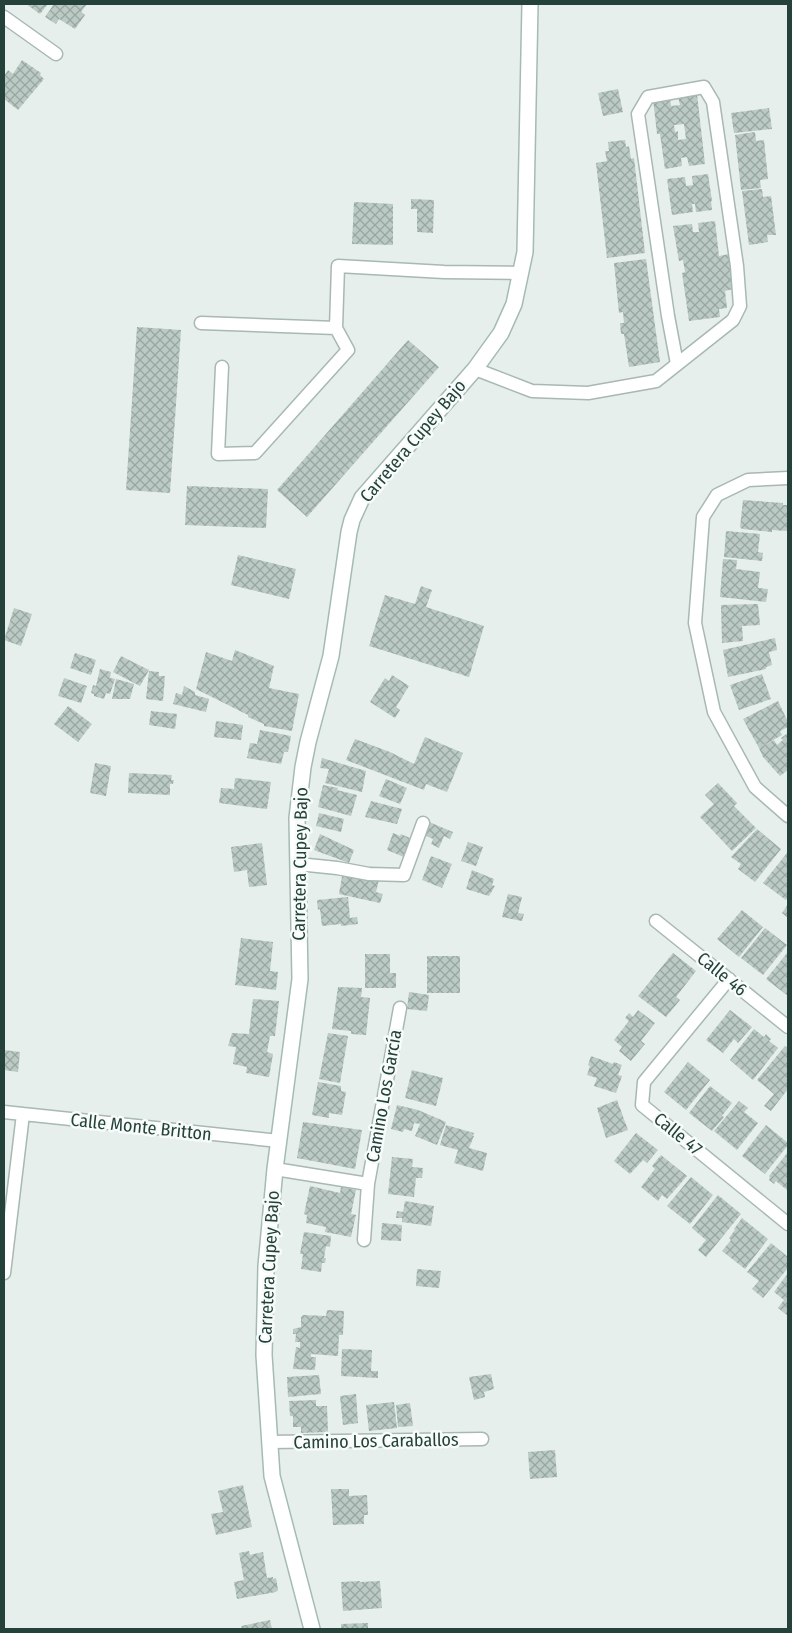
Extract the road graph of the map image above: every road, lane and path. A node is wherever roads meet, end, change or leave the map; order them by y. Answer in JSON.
{"nodes":[{"id":1,"x":530,"y":4,"type":"edge"},
{"id":2,"x":4,"y":17,"type":"edge"},
{"id":3,"x":56,"y":54,"type":"dead end"},
{"id":4,"x":521,"y":273,"type":"junction"},
{"id":5,"x":201,"y":323,"type":"dead end"},
{"id":6,"x":336,"y":328,"type":"junction"},
{"id":7,"x":678,"y":364,"type":"junction"},
{"id":8,"x":222,"y":367,"type":"dead end"},
{"id":9,"x":475,"y":369,"type":"junction"},
{"id":10,"x":788,"y":478,"type":"edge"},
{"id":11,"x":788,"y":816,"type":"edge"},
{"id":12,"x":423,"y":823,"type":"dead end"},
{"id":13,"x":298,"y":864,"type":"junction"},
{"id":14,"x":656,"y":921,"type":"dead end"},
{"id":15,"x":729,"y":979,"type":"junction"},
{"id":16,"x":400,"y":1008,"type":"dead end"},
{"id":17,"x":788,"y":1027,"type":"edge"},
{"id":18,"x":4,"y":1112,"type":"edge"},
{"id":19,"x":23,"y":1114,"type":"junction"},
{"id":20,"x":279,"y":1141,"type":"junction"},
{"id":21,"x":275,"y":1169,"type":"junction"},
{"id":22,"x":368,"y":1184,"type":"junction"},
{"id":23,"x":788,"y":1224,"type":"edge"},
{"id":24,"x":364,"y":1240,"type":"dead end"},
{"id":25,"x":5,"y":1254,"type":"edge"},
{"id":26,"x":4,"y":1273,"type":"edge"},
{"id":27,"x":482,"y":1439,"type":"dead end"},
{"id":28,"x":270,"y":1442,"type":"junction"},
{"id":29,"x":312,"y":1629,"type":"edge"}],
"edges":[{"from":1,"to":4,"type":"street","name":"Carretera Cupey Bajo"},
{"from":2,"to":3,"type":"street"},
{"from":4,"to":6,"type":"street"},
{"from":4,"to":9,"type":"street","name":"Carretera Cupey Bajo"},
{"from":5,"to":6,"type":"street"},
{"from":6,"to":8,"type":"street"},
{"from":7,"to":7,"type":"street"},
{"from":7,"to":9,"type":"street"},
{"from":9,"to":13,"type":"street","name":"Carretera Cupey Bajo"},
{"from":10,"to":11,"type":"street"},
{"from":12,"to":13,"type":"street"},
{"from":13,"to":20,"type":"street","name":"Carretera Cupey Bajo"},
{"from":14,"to":15,"type":"street","name":"Calle 46"},
{"from":15,"to":17,"type":"street","name":"Calle 46"},
{"from":15,"to":23,"type":"street","name":"Calle 47"},
{"from":16,"to":22,"type":"street","name":"Camino Los García"},
{"from":18,"to":19,"type":"street","name":"Calle Monte Britton"},
{"from":19,"to":20,"type":"street","name":"Calle Monte Britton"},
{"from":19,"to":25,"type":"street"},
{"from":20,"to":21,"type":"street","name":"Carretera Cupey Bajo"},
{"from":21,"to":22,"type":"street","name":"Camino Los García"},
{"from":21,"to":28,"type":"street","name":"Carretera Cupey Bajo"},
{"from":22,"to":24,"type":"street","name":"Camino Los García"},
{"from":25,"to":26,"type":"street"},
{"from":27,"to":28,"type":"street","name":"Camino Los Caraballos"},
{"from":28,"to":29,"type":"street","name":"Carretera Cupey Bajo"}]}
